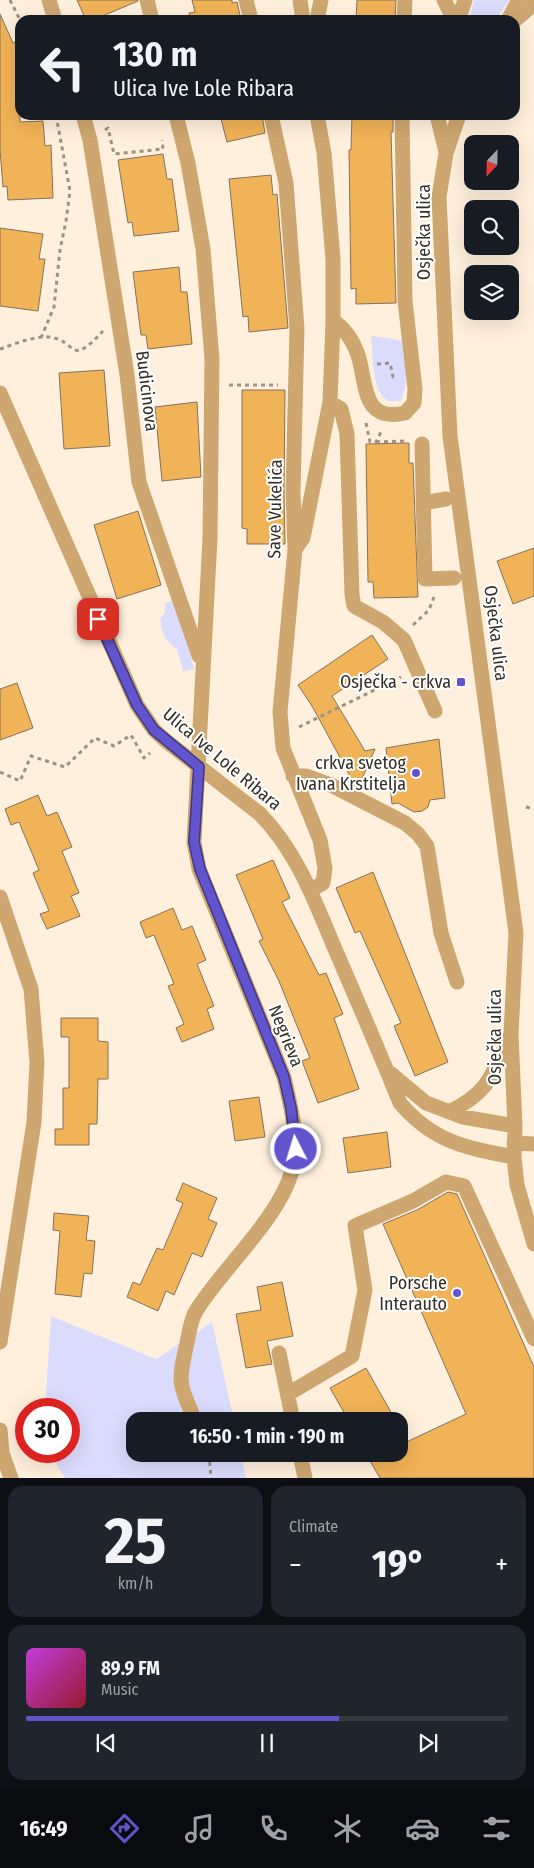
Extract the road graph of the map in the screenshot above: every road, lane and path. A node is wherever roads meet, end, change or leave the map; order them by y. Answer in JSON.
{"nodes":[{"id":1,"x":10,"y":0,"type":"edge"},
{"id":2,"x":49,"y":0,"type":"edge"},
{"id":3,"x":147,"y":0,"type":"edge"},
{"id":4,"x":246,"y":0,"type":"edge"},
{"id":5,"x":300,"y":0,"type":"edge"},
{"id":6,"x":321,"y":0,"type":"edge"},
{"id":7,"x":405,"y":0,"type":"edge"},
{"id":8,"x":444,"y":0,"type":"edge"},
{"id":9,"x":465,"y":0,"type":"edge"},
{"id":10,"x":519,"y":0,"type":"edge"},
{"id":11,"x":534,"y":4,"type":"edge"},
{"id":12,"x":18,"y":15,"type":"edge"},
{"id":13,"x":54,"y":15,"type":"edge"},
{"id":14,"x":151,"y":15,"type":"edge"},
{"id":15,"x":249,"y":15,"type":"edge"},
{"id":16,"x":302,"y":15,"type":"edge"},
{"id":17,"x":318,"y":15,"type":"edge"},
{"id":18,"x":404,"y":15,"type":"edge"},
{"id":19,"x":452,"y":15,"type":"edge"},
{"id":20,"x":460,"y":15,"type":"edge"},
{"id":21,"x":511,"y":15,"type":"edge"},
{"id":22,"x":520,"y":16,"type":"edge"},
{"id":23,"x":57,"y":120,"type":"edge"},
{"id":24,"x":84,"y":120,"type":"edge"},
{"id":25,"x":177,"y":120,"type":"edge"},
{"id":26,"x":272,"y":120,"type":"edge"},
{"id":27,"x":318,"y":120,"type":"edge"},
{"id":28,"x":402,"y":120,"type":"edge"},
{"id":29,"x":438,"y":120,"type":"edge"},
{"id":30,"x":457,"y":120,"type":"edge"},
{"id":31,"x":100,"y":131,"type":"dead end"},
{"id":32,"x":160,"y":134,"type":"dead end"},
{"id":33,"x":446,"y":153,"type":"junction"},
{"id":34,"x":333,"y":321,"type":"junction"},
{"id":35,"x":106,"y":327,"type":"dead end"},
{"id":36,"x":41,"y":338,"type":"junction"},
{"id":37,"x":0,"y":348,"type":"edge"},
{"id":38,"x":359,"y":364,"type":"junction"},
{"id":39,"x":415,"y":380,"type":"junction"},
{"id":40,"x":224,"y":385,"type":"dead end"},
{"id":41,"x":284,"y":385,"type":"dead end"},
{"id":42,"x":0,"y":393,"type":"edge"},
{"id":43,"x":330,"y":402,"type":"junction"},
{"id":44,"x":376,"y":442,"type":"dead end"},
{"id":45,"x":416,"y":442,"type":"joint"},
{"id":46,"x":446,"y":500,"type":"dead end"},
{"id":47,"x":423,"y":502,"type":"junction"},
{"id":48,"x":295,"y":549,"type":"junction"},
{"id":49,"x":454,"y":578,"type":"dead end"},
{"id":50,"x":434,"y":592,"type":"dead end"},
{"id":51,"x":412,"y":626,"type":"dead end"},
{"id":52,"x":202,"y":664,"type":"junction"},
{"id":53,"x":402,"y":676,"type":"dead end"},
{"id":54,"x":435,"y":711,"type":"dead end"},
{"id":55,"x":299,"y":727,"type":"dead end"},
{"id":56,"x":150,"y":754,"type":"dead end"},
{"id":57,"x":199,"y":767,"type":"junction"},
{"id":58,"x":0,"y":772,"type":"edge"},
{"id":59,"x":293,"y":776,"type":"junction"},
{"id":60,"x":526,"y":807,"type":"dead end"},
{"id":61,"x":534,"y":809,"type":"edge"},
{"id":62,"x":311,"y":890,"type":"junction"},
{"id":63,"x":0,"y":897,"type":"edge"},
{"id":64,"x":456,"y":982,"type":"dead end"},
{"id":65,"x":511,"y":1034,"type":"junction"},
{"id":66,"x":387,"y":1070,"type":"junction"},
{"id":67,"x":449,"y":1112,"type":"junction"},
{"id":68,"x":515,"y":1126,"type":"junction"},
{"id":69,"x":534,"y":1144,"type":"edge"},
{"id":70,"x":514,"y":1150,"type":"junction"},
{"id":71,"x":534,"y":1244,"type":"edge"},
{"id":72,"x":534,"y":1339,"type":"edge"},
{"id":73,"x":0,"y":1342,"type":"edge"},
{"id":74,"x":279,"y":1353,"type":"dead end"},
{"id":75,"x":288,"y":1394,"type":"junction"},
{"id":76,"x":192,"y":1412,"type":"dead end"},
{"id":77,"x":291,"y":1412,"type":"edge"},
{"id":78,"x":0,"y":1430,"type":"edge"},
{"id":79,"x":210,"y":1462,"type":"edge"},
{"id":80,"x":302,"y":1462,"type":"edge"},
{"id":81,"x":11,"y":1478,"type":"edge"},
{"id":82,"x":211,"y":1478,"type":"edge"},
{"id":83,"x":305,"y":1478,"type":"edge"}],
"edges":[{"from":1,"to":12,"type":"path"},
{"from":2,"to":13,"type":"street"},
{"from":3,"to":14,"type":"street"},
{"from":4,"to":15,"type":"street"},
{"from":5,"to":16,"type":"street"},
{"from":6,"to":17,"type":"street"},
{"from":7,"to":18,"type":"street"},
{"from":8,"to":19,"type":"street"},
{"from":9,"to":20,"type":"street"},
{"from":10,"to":21,"type":"street"},
{"from":11,"to":22,"type":"street"},
{"from":23,"to":36,"type":"path"},
{"from":24,"to":52,"type":"street","name":"Budicinova"},
{"from":25,"to":52,"type":"street","name":"Negrieva"},
{"from":26,"to":48,"type":"street","name":"Save Vukelića"},
{"from":27,"to":34,"type":"street"},
{"from":28,"to":39,"type":"street"},
{"from":29,"to":33,"type":"street"},
{"from":30,"to":33,"type":"street","name":"Osječka ulica"},
{"from":31,"to":32,"type":"path"},
{"from":33,"to":65,"type":"street","name":"Osječka ulica"},
{"from":34,"to":38,"type":"street"},
{"from":34,"to":43,"type":"street"},
{"from":35,"to":36,"type":"path"},
{"from":36,"to":37,"type":"path"},
{"from":38,"to":39,"type":"path"},
{"from":38,"to":39,"type":"street"},
{"from":40,"to":41,"type":"path"},
{"from":42,"to":57,"type":"street","name":"Ulica Ive Lole Ribara"},
{"from":43,"to":48,"type":"street"},
{"from":43,"to":54,"type":"street"},
{"from":44,"to":45,"type":"path"},
{"from":45,"to":47,"type":"street"},
{"from":46,"to":47,"type":"street"},
{"from":47,"to":49,"type":"street"},
{"from":48,"to":59,"type":"street","name":"Save Vukelića"},
{"from":50,"to":51,"type":"path"},
{"from":52,"to":57,"type":"street","name":"Negrieva"},
{"from":53,"to":55,"type":"path"},
{"from":56,"to":58,"type":"path"},
{"from":57,"to":62,"type":"street","name":"Ulica Ive Lole Ribara"},
{"from":57,"to":76,"type":"street","name":"Negrieva"},
{"from":59,"to":62,"type":"street","name":"Save Vukelića"},
{"from":59,"to":64,"type":"street"},
{"from":60,"to":61,"type":"path"},
{"from":62,"to":66,"type":"street","name":"Ulica Ive Lole Ribara"},
{"from":63,"to":73,"type":"street"},
{"from":65,"to":67,"type":"street"},
{"from":65,"to":68,"type":"street","name":"Osječka ulica"},
{"from":66,"to":67,"type":"street","name":"Ulica Ive Lole Ribara"},
{"from":66,"to":70,"type":"street","name":"Ulica Ive Lole Ribara"},
{"from":67,"to":68,"type":"street","name":"Ulica Ive Lole Ribara"},
{"from":68,"to":70,"type":"street","name":"Osječka ulica"},
{"from":69,"to":70,"type":"street","name":"Ulica Ive Lole Ribara"},
{"from":70,"to":71,"type":"street","name":"Osječka ulica"},
{"from":72,"to":75,"type":"street"},
{"from":74,"to":75,"type":"street"},
{"from":75,"to":77,"type":"street"},
{"from":78,"to":81,"type":"street"},
{"from":79,"to":82,"type":"path"},
{"from":80,"to":83,"type":"street"}]}
